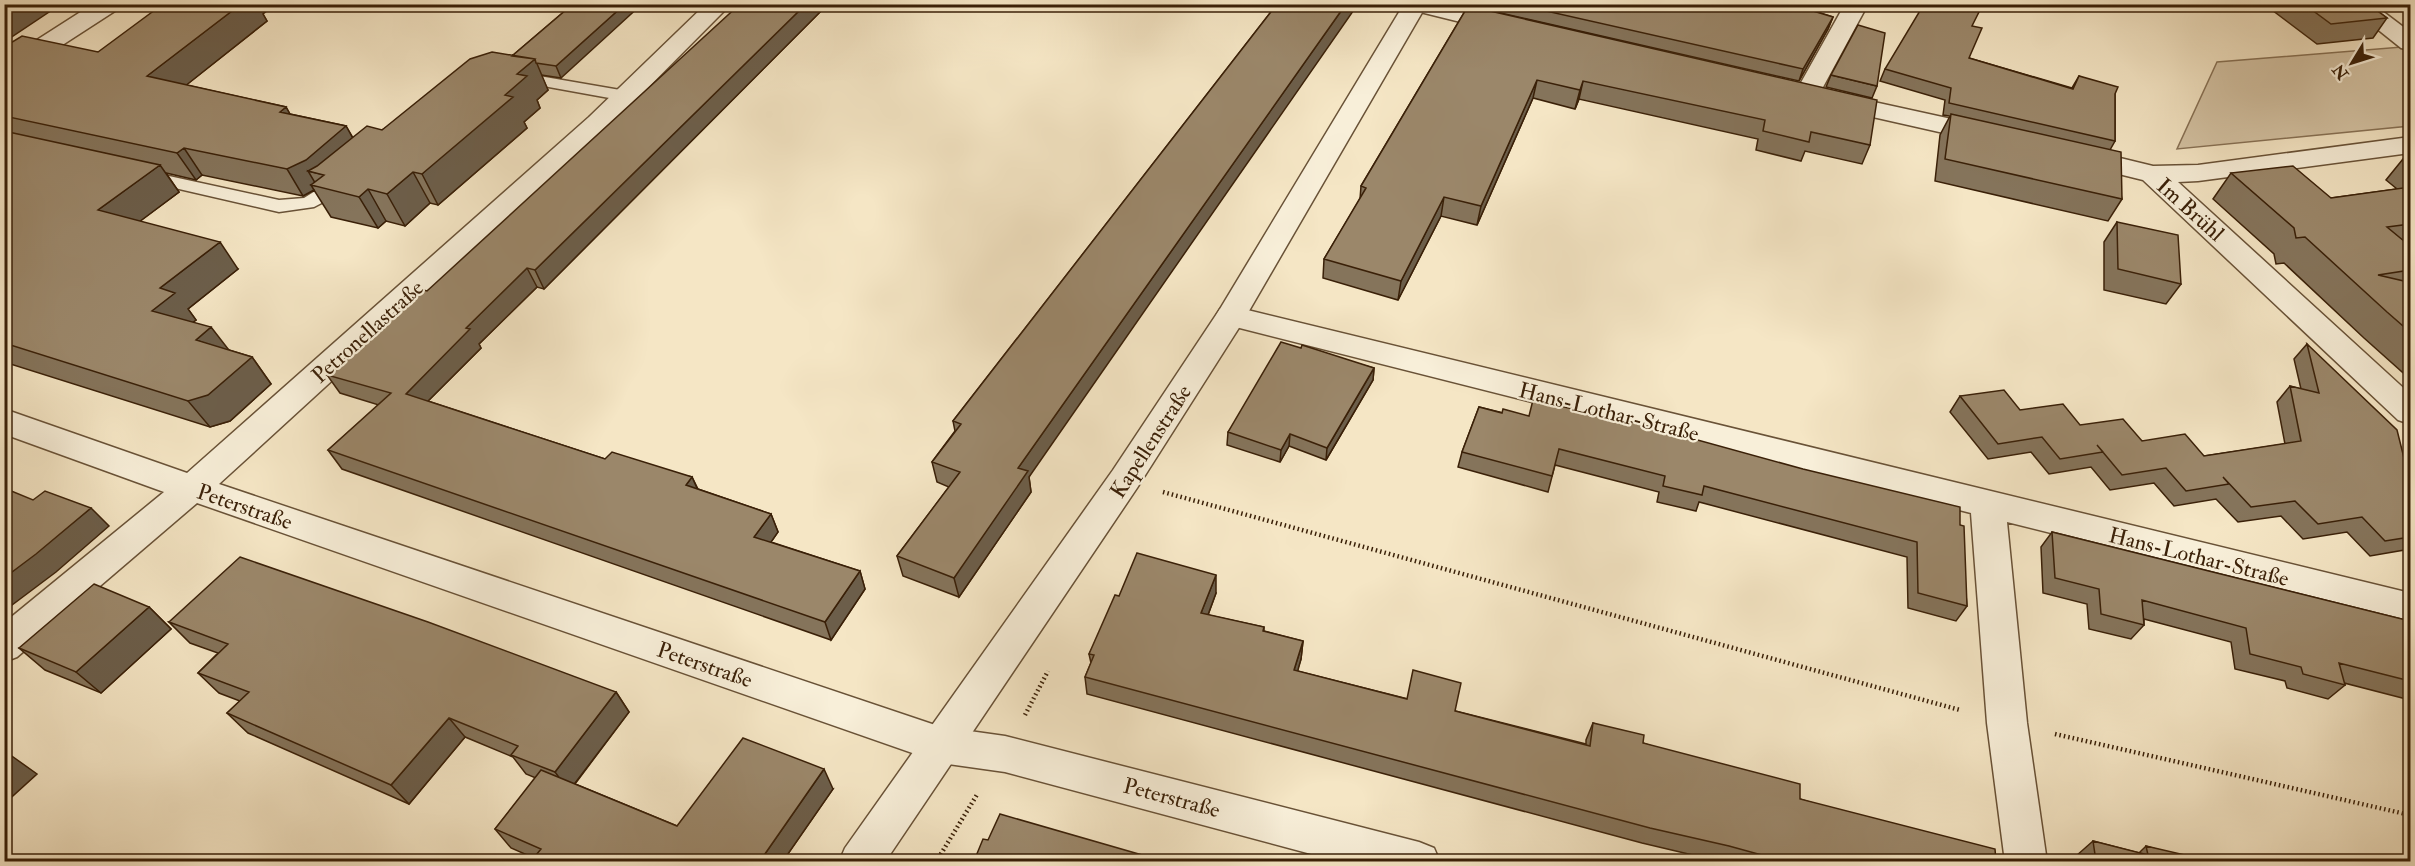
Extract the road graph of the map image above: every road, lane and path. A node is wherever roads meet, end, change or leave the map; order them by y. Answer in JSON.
{"nodes":[{"id":1,"x":110,"y":4,"type":"edge"},
{"id":2,"x":720,"y":4,"type":"edge"},
{"id":3,"x":1416,"y":4,"type":"edge"},
{"id":4,"x":1857,"y":4,"type":"edge"},
{"id":5,"x":2357,"y":4,"type":"edge"},
{"id":6,"x":1531,"y":32,"type":"edge"},
{"id":7,"x":2410,"y":43,"type":"edge"},
{"id":8,"x":4,"y":72,"type":"edge"},
{"id":9,"x":499,"y":77,"type":"edge"},
{"id":10,"x":626,"y":96,"type":"junction"},
{"id":11,"x":2014,"y":141,"type":"edge"},
{"id":12,"x":2410,"y":144,"type":"edge"},
{"id":13,"x":2060,"y":151,"type":"edge"},
{"id":14,"x":356,"y":171,"type":"edge"},
{"id":15,"x":128,"y":172,"type":"edge"},
{"id":16,"x":2153,"y":174,"type":"junction"},
{"id":17,"x":1231,"y":316,"type":"junction"},
{"id":18,"x":2410,"y":412,"type":"edge"},
{"id":19,"x":4,"y":421,"type":"edge"},
{"id":20,"x":1125,"y":479,"type":"junction"},
{"id":21,"x":192,"y":488,"type":"junction"},
{"id":22,"x":1988,"y":505,"type":"junction"},
{"id":23,"x":2410,"y":608,"type":"edge"},
{"id":24,"x":4,"y":646,"type":"edge"},
{"id":25,"x":2007,"y":723,"type":"junction"},
{"id":26,"x":941,"y":745,"type":"junction"},
{"id":27,"x":2410,"y":815,"type":"edge"},
{"id":28,"x":860,"y":861,"type":"edge"},
{"id":29,"x":1419,"y":861,"type":"edge"},
{"id":30,"x":2026,"y":861,"type":"edge"}],
"edges":[{"from":1,"to":8,"type":"street"},
{"from":2,"to":10,"type":"street","name":"Petronellastraße"},
{"from":3,"to":6,"type":"street"},
{"from":3,"to":17,"type":"street","name":"Kapellenstraße"},
{"from":4,"to":11,"type":"street"},
{"from":5,"to":7,"type":"street"},
{"from":9,"to":10,"type":"lane"},
{"from":10,"to":21,"type":"street","name":"Petronellastraße"},
{"from":12,"to":16,"type":"street"},
{"from":13,"to":16,"type":"street","name":"Im Brühl"},
{"from":14,"to":15,"type":"lane"},
{"from":16,"to":18,"type":"street","name":"Im Brühl"},
{"from":17,"to":20,"type":"street","name":"Kapellenstraße"},
{"from":17,"to":22,"type":"street","name":"Hans-Lothar-Straße"},
{"from":19,"to":21,"type":"street","name":"Peterstraße"},
{"from":20,"to":25,"type":"path"},
{"from":20,"to":26,"type":"street","name":"Kapellenstraße"},
{"from":21,"to":24,"type":"street","name":"Petronellastraße"},
{"from":21,"to":26,"type":"street","name":"Peterstraße"},
{"from":22,"to":23,"type":"street","name":"Hans-Lothar-Straße"},
{"from":22,"to":25,"type":"street"},
{"from":25,"to":27,"type":"path"},
{"from":25,"to":30,"type":"street"},
{"from":26,"to":28,"type":"street","name":"Kapellenstraße"},
{"from":26,"to":29,"type":"street","name":"Peterstraße"}]}
